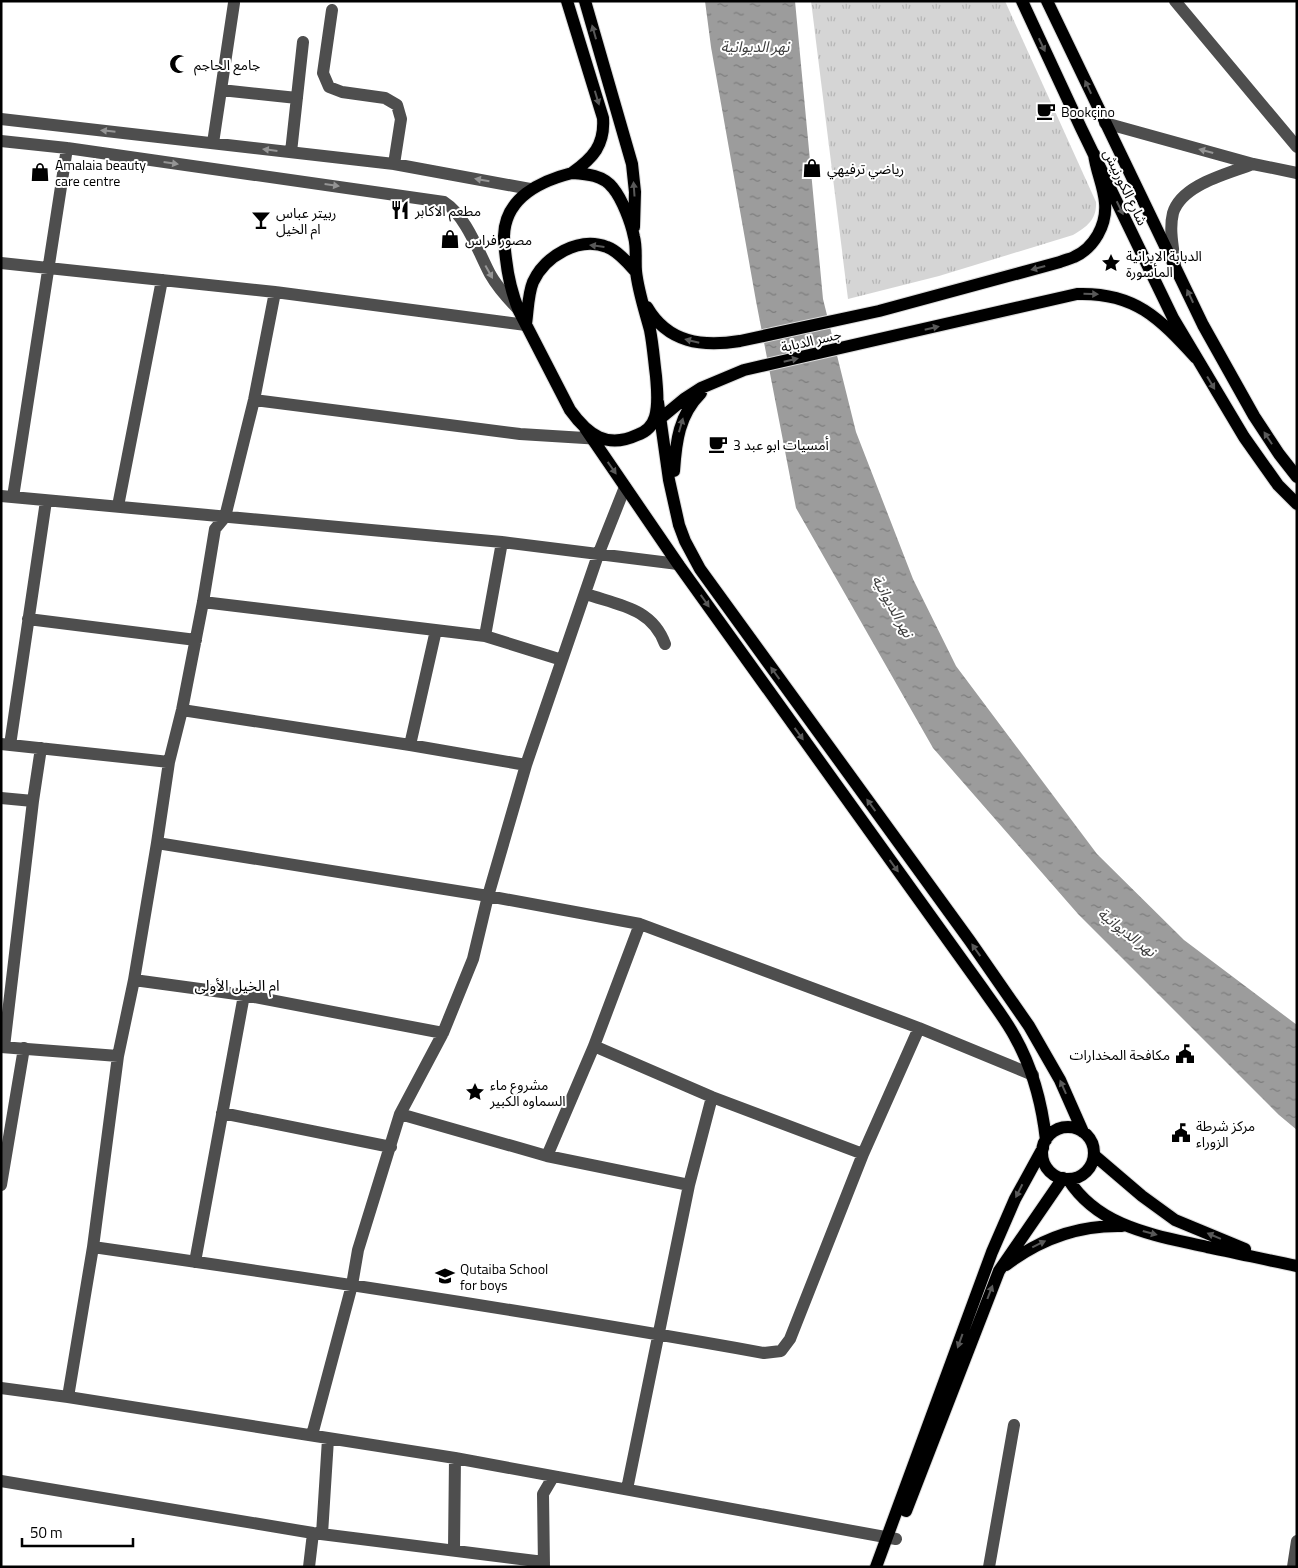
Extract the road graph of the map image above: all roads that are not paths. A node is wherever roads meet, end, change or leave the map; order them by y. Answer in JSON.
{"nodes":[{"id":1,"x":567,"y":1,"type":"edge"},
{"id":2,"x":584,"y":1,"type":"edge"},
{"id":3,"x":1048,"y":1,"type":"edge"},
{"id":4,"x":1175,"y":1,"type":"edge"},
{"id":5,"x":1183,"y":1,"type":"edge"},
{"id":6,"x":234,"y":3,"type":"dead end"},
{"id":7,"x":1027,"y":4,"type":"edge"},
{"id":8,"x":332,"y":10,"type":"dead end"},
{"id":9,"x":1187,"y":15,"type":"junction"},
{"id":10,"x":303,"y":42,"type":"dead end"},
{"id":11,"x":221,"y":90,"type":"junction"},
{"id":12,"x":297,"y":98,"type":"junction"},
{"id":13,"x":1,"y":119,"type":"edge"},
{"id":14,"x":33,"y":123,"type":"junction"},
{"id":15,"x":1105,"y":123,"type":"junction"},
{"id":16,"x":1,"y":141,"type":"edge"},
{"id":17,"x":214,"y":143,"type":"junction"},
{"id":18,"x":29,"y":144,"type":"junction"},
{"id":19,"x":1297,"y":147,"type":"edge"},
{"id":20,"x":67,"y":148,"type":"junction"},
{"id":21,"x":291,"y":152,"type":"junction"},
{"id":22,"x":1094,"y":154,"type":"junction"},
{"id":23,"x":394,"y":164,"type":"junction"},
{"id":24,"x":1253,"y":164,"type":"junction"},
{"id":25,"x":1297,"y":172,"type":"edge"},
{"id":26,"x":572,"y":173,"type":"junction"},
{"id":27,"x":530,"y":189,"type":"junction"},
{"id":28,"x":634,"y":237,"type":"junction"},
{"id":29,"x":1,"y":262,"type":"edge"},
{"id":30,"x":1175,"y":263,"type":"junction"},
{"id":31,"x":48,"y":268,"type":"junction"},
{"id":32,"x":636,"y":272,"type":"junction"},
{"id":33,"x":162,"y":280,"type":"junction"},
{"id":34,"x":640,"y":291,"type":"junction"},
{"id":35,"x":275,"y":292,"type":"junction"},
{"id":36,"x":519,"y":311,"type":"junction"},
{"id":37,"x":526,"y":325,"type":"junction"},
{"id":38,"x":1196,"y":358,"type":"junction"},
{"id":39,"x":708,"y":385,"type":"junction"},
{"id":40,"x":254,"y":400,"type":"junction"},
{"id":41,"x":658,"y":402,"type":"junction"},
{"id":42,"x":660,"y":419,"type":"junction"},
{"id":43,"x":648,"y":430,"type":"junction"},
{"id":44,"x":597,"y":439,"type":"junction"},
{"id":45,"x":1297,"y":477,"type":"edge"},
{"id":46,"x":625,"y":487,"type":"junction"},
{"id":47,"x":7,"y":497,"type":"edge"},
{"id":48,"x":46,"y":501,"type":"junction"},
{"id":49,"x":1297,"y":504,"type":"edge"},
{"id":50,"x":118,"y":506,"type":"junction"},
{"id":51,"x":225,"y":517,"type":"junction"},
{"id":52,"x":679,"y":525,"type":"junction"},
{"id":53,"x":502,"y":542,"type":"junction"},
{"id":54,"x":598,"y":555,"type":"junction"},
{"id":55,"x":678,"y":564,"type":"junction"},
{"id":56,"x":586,"y":594,"type":"junction"},
{"id":57,"x":203,"y":602,"type":"junction"},
{"id":58,"x":28,"y":619,"type":"junction"},
{"id":59,"x":436,"y":630,"type":"junction"},
{"id":60,"x":485,"y":636,"type":"junction"},
{"id":61,"x":196,"y":640,"type":"junction"},
{"id":62,"x":666,"y":644,"type":"dead end"},
{"id":63,"x":562,"y":660,"type":"junction"},
{"id":64,"x":182,"y":710,"type":"junction"},
{"id":65,"x":6,"y":745,"type":"edge"},
{"id":66,"x":410,"y":745,"type":"junction"},
{"id":67,"x":41,"y":748,"type":"junction"},
{"id":68,"x":170,"y":762,"type":"junction"},
{"id":69,"x":526,"y":765,"type":"junction"},
{"id":70,"x":1,"y":798,"type":"edge"},
{"id":71,"x":33,"y":801,"type":"junction"},
{"id":72,"x":158,"y":843,"type":"junction"},
{"id":73,"x":488,"y":896,"type":"junction"},
{"id":74,"x":640,"y":924,"type":"junction"},
{"id":75,"x":134,"y":980,"type":"junction"},
{"id":76,"x":244,"y":995,"type":"junction"},
{"id":77,"x":919,"y":1028,"type":"junction"},
{"id":78,"x":443,"y":1033,"type":"junction"},
{"id":79,"x":594,"y":1046,"type":"junction"},
{"id":80,"x":3,"y":1047,"type":"edge"},
{"id":81,"x":24,"y":1048,"type":"junction"},
{"id":82,"x":118,"y":1056,"type":"junction"},
{"id":83,"x":1032,"y":1075,"type":"junction"},
{"id":84,"x":712,"y":1097,"type":"junction"},
{"id":85,"x":222,"y":1113,"type":"junction"},
{"id":86,"x":400,"y":1114,"type":"junction"},
{"id":87,"x":1083,"y":1132,"type":"junction"},
{"id":88,"x":1044,"y":1144,"type":"junction"},
{"id":89,"x":391,"y":1146,"type":"junction"},
{"id":90,"x":863,"y":1154,"type":"junction"},
{"id":91,"x":1094,"y":1155,"type":"junction"},
{"id":92,"x":547,"y":1156,"type":"junction"},
{"id":93,"x":1066,"y":1178,"type":"junction"},
{"id":94,"x":1,"y":1185,"type":"edge"},
{"id":95,"x":689,"y":1185,"type":"junction"},
{"id":96,"x":1126,"y":1226,"type":"junction"},
{"id":97,"x":93,"y":1247,"type":"junction"},
{"id":98,"x":195,"y":1262,"type":"junction"},
{"id":99,"x":1275,"y":1262,"type":"junction"},
{"id":100,"x":1297,"y":1266,"type":"edge"},
{"id":101,"x":999,"y":1271,"type":"junction"},
{"id":102,"x":352,"y":1285,"type":"junction"},
{"id":103,"x":658,"y":1334,"type":"junction"},
{"id":104,"x":1,"y":1388,"type":"edge"},
{"id":105,"x":68,"y":1397,"type":"junction"},
{"id":106,"x":1014,"y":1426,"type":"dead end"},
{"id":107,"x":312,"y":1435,"type":"junction"},
{"id":108,"x":328,"y":1439,"type":"junction"},
{"id":109,"x":455,"y":1458,"type":"junction"},
{"id":110,"x":553,"y":1477,"type":"junction"},
{"id":111,"x":1,"y":1481,"type":"edge"},
{"id":112,"x":627,"y":1489,"type":"junction"},
{"id":113,"x":317,"y":1533,"type":"junction"},
{"id":114,"x":892,"y":1538,"type":"junction"},
{"id":115,"x":1297,"y":1541,"type":"edge"},
{"id":116,"x":454,"y":1549,"type":"junction"},
{"id":117,"x":544,"y":1564,"type":"edge"},
{"id":118,"x":309,"y":1567,"type":"edge"},
{"id":119,"x":876,"y":1567,"type":"edge"},
{"id":120,"x":885,"y":1567,"type":"edge"},
{"id":121,"x":989,"y":1567,"type":"edge"},
{"id":122,"x":1292,"y":1567,"type":"edge"}],
"edges":[{"from":1,"to":26,"type":"main road","one_way":true},
{"from":28,"to":2,"type":"main road","one_way":true},
{"from":15,"to":3,"type":"main road","name":"شارع الكورنيش","one_way":true},
{"from":4,"to":9,"type":"street"},
{"from":5,"to":9,"type":"street"},
{"from":6,"to":11,"type":"street"},
{"from":7,"to":22,"type":"main road","name":"شارع الكورنيش","one_way":true},
{"from":8,"to":23,"type":"street"},
{"from":9,"to":19,"type":"street"},
{"from":10,"to":12,"type":"street"},
{"from":11,"to":12,"type":"street"},
{"from":11,"to":17,"type":"street"},
{"from":12,"to":21,"type":"street"},
{"from":13,"to":14,"type":"street"},
{"from":17,"to":14,"type":"street","one_way":true},
{"from":14,"to":18,"type":"street"},
{"from":24,"to":15,"type":"street","one_way":true},
{"from":15,"to":30,"type":"main road","name":"شارع الكورنيش"},
{"from":16,"to":18,"type":"street"},
{"from":21,"to":17,"type":"street","one_way":true},
{"from":18,"to":20,"type":"street"},
{"from":20,"to":31,"type":"street"},
{"from":20,"to":36,"type":"street","one_way":true},
{"from":21,"to":23,"type":"street"},
{"from":22,"to":34,"type":"main road","name":"جسر الدبابة","one_way":true},
{"from":22,"to":38,"type":"main road","name":"شارع الكورنيش","one_way":true},
{"from":27,"to":23,"type":"street","one_way":true},
{"from":24,"to":25,"type":"street"},
{"from":24,"to":30,"type":"street"},
{"from":26,"to":27,"type":"main road"},
{"from":26,"to":28,"type":"main road"},
{"from":27,"to":36,"type":"main road"},
{"from":28,"to":32,"type":"main road"},
{"from":29,"to":31,"type":"street"},
{"from":45,"to":30,"type":"main road","name":"شارع الكورنيش","one_way":true},
{"from":31,"to":33,"type":"street"},
{"from":31,"to":47,"type":"street"},
{"from":32,"to":34,"type":"main road"},
{"from":32,"to":37,"type":"main road","one_way":true},
{"from":33,"to":35,"type":"street"},
{"from":33,"to":50,"type":"street"},
{"from":34,"to":41,"type":"main road"},
{"from":35,"to":37,"type":"street"},
{"from":35,"to":40,"type":"street"},
{"from":36,"to":37,"type":"main road"},
{"from":37,"to":44,"type":"main road"},
{"from":39,"to":38,"type":"main road","name":"جسر الدبابة","one_way":true},
{"from":38,"to":49,"type":"main road","name":"شارع الكورنيش","one_way":true},
{"from":39,"to":42,"type":"main road","name":"جسر الدبابة"},
{"from":52,"to":39,"type":"main road","one_way":true},
{"from":40,"to":44,"type":"street"},
{"from":40,"to":51,"type":"street"},
{"from":41,"to":42,"type":"main road"},
{"from":41,"to":43,"type":"main road"},
{"from":42,"to":43,"type":"main road","name":"جسر الدبابة"},
{"from":42,"to":52,"type":"main road"},
{"from":43,"to":44,"type":"main road"},
{"from":44,"to":46,"type":"main road","one_way":true},
{"from":46,"to":54,"type":"street"},
{"from":46,"to":55,"type":"main road"},
{"from":47,"to":48,"type":"street"},
{"from":48,"to":50,"type":"street"},
{"from":48,"to":58,"type":"street"},
{"from":50,"to":51,"type":"street"},
{"from":51,"to":53,"type":"street"},
{"from":51,"to":57,"type":"street"},
{"from":87,"to":52,"type":"main road","one_way":true},
{"from":53,"to":54,"type":"street"},
{"from":53,"to":60,"type":"street"},
{"from":54,"to":55,"type":"street"},
{"from":54,"to":56,"type":"street"},
{"from":55,"to":83,"type":"main road","one_way":true},
{"from":56,"to":62,"type":"street"},
{"from":56,"to":63,"type":"street"},
{"from":57,"to":59,"type":"street"},
{"from":57,"to":61,"type":"street"},
{"from":58,"to":61,"type":"street"},
{"from":58,"to":65,"type":"street"},
{"from":59,"to":60,"type":"street"},
{"from":59,"to":66,"type":"street"},
{"from":60,"to":63,"type":"street"},
{"from":61,"to":64,"type":"street"},
{"from":63,"to":69,"type":"street"},
{"from":64,"to":66,"type":"street"},
{"from":64,"to":68,"type":"street"},
{"from":65,"to":67,"type":"street"},
{"from":66,"to":69,"type":"street"},
{"from":67,"to":68,"type":"street"},
{"from":67,"to":71,"type":"street"},
{"from":68,"to":72,"type":"street"},
{"from":69,"to":73,"type":"street"},
{"from":70,"to":71,"type":"street"},
{"from":71,"to":80,"type":"street"},
{"from":72,"to":73,"type":"street"},
{"from":72,"to":75,"type":"street"},
{"from":73,"to":74,"type":"street"},
{"from":73,"to":78,"type":"street"},
{"from":74,"to":77,"type":"street"},
{"from":74,"to":79,"type":"street"},
{"from":75,"to":76,"type":"street"},
{"from":75,"to":82,"type":"street"},
{"from":76,"to":78,"type":"street"},
{"from":76,"to":85,"type":"street"},
{"from":77,"to":83,"type":"street"},
{"from":77,"to":90,"type":"street"},
{"from":78,"to":86,"type":"street"},
{"from":79,"to":84,"type":"street"},
{"from":79,"to":92,"type":"street"},
{"from":80,"to":81,"type":"street"},
{"from":81,"to":82,"type":"street"},
{"from":81,"to":94,"type":"street"},
{"from":82,"to":97,"type":"street"},
{"from":83,"to":88,"type":"main road"},
{"from":84,"to":90,"type":"street"},
{"from":84,"to":95,"type":"street"},
{"from":85,"to":89,"type":"street"},
{"from":85,"to":98,"type":"street"},
{"from":86,"to":89,"type":"street"},
{"from":86,"to":92,"type":"street"},
{"from":87,"to":88,"type":"main road"},
{"from":87,"to":91,"type":"main road"},
{"from":88,"to":93,"type":"main road"},
{"from":88,"to":114,"type":"main road","one_way":true},
{"from":89,"to":102,"type":"street"},
{"from":90,"to":103,"type":"street"},
{"from":91,"to":93,"type":"main road"},
{"from":99,"to":91,"type":"main road","one_way":true},
{"from":92,"to":95,"type":"street"},
{"from":93,"to":96,"type":"main road"},
{"from":93,"to":101,"type":"main road"},
{"from":95,"to":103,"type":"street"},
{"from":96,"to":99,"type":"main road","one_way":true},
{"from":101,"to":96,"type":"main road","one_way":true},
{"from":97,"to":98,"type":"street"},
{"from":97,"to":105,"type":"street"},
{"from":98,"to":102,"type":"street"},
{"from":99,"to":100,"type":"main road"},
{"from":114,"to":101,"type":"main road","one_way":true},
{"from":102,"to":103,"type":"street"},
{"from":102,"to":107,"type":"street"},
{"from":103,"to":112,"type":"street"},
{"from":104,"to":105,"type":"street"},
{"from":105,"to":107,"type":"street"},
{"from":106,"to":121,"type":"street"},
{"from":107,"to":108,"type":"street"},
{"from":108,"to":109,"type":"street"},
{"from":108,"to":113,"type":"street"},
{"from":109,"to":110,"type":"street"},
{"from":109,"to":116,"type":"street"},
{"from":110,"to":112,"type":"street"},
{"from":110,"to":117,"type":"street"},
{"from":111,"to":113,"type":"street"},
{"from":112,"to":114,"type":"street"},
{"from":113,"to":116,"type":"street"},
{"from":113,"to":118,"type":"street"},
{"from":114,"to":119,"type":"main road"},
{"from":114,"to":120,"type":"main road"},
{"from":115,"to":122,"type":"street"},
{"from":116,"to":117,"type":"street"}]}
